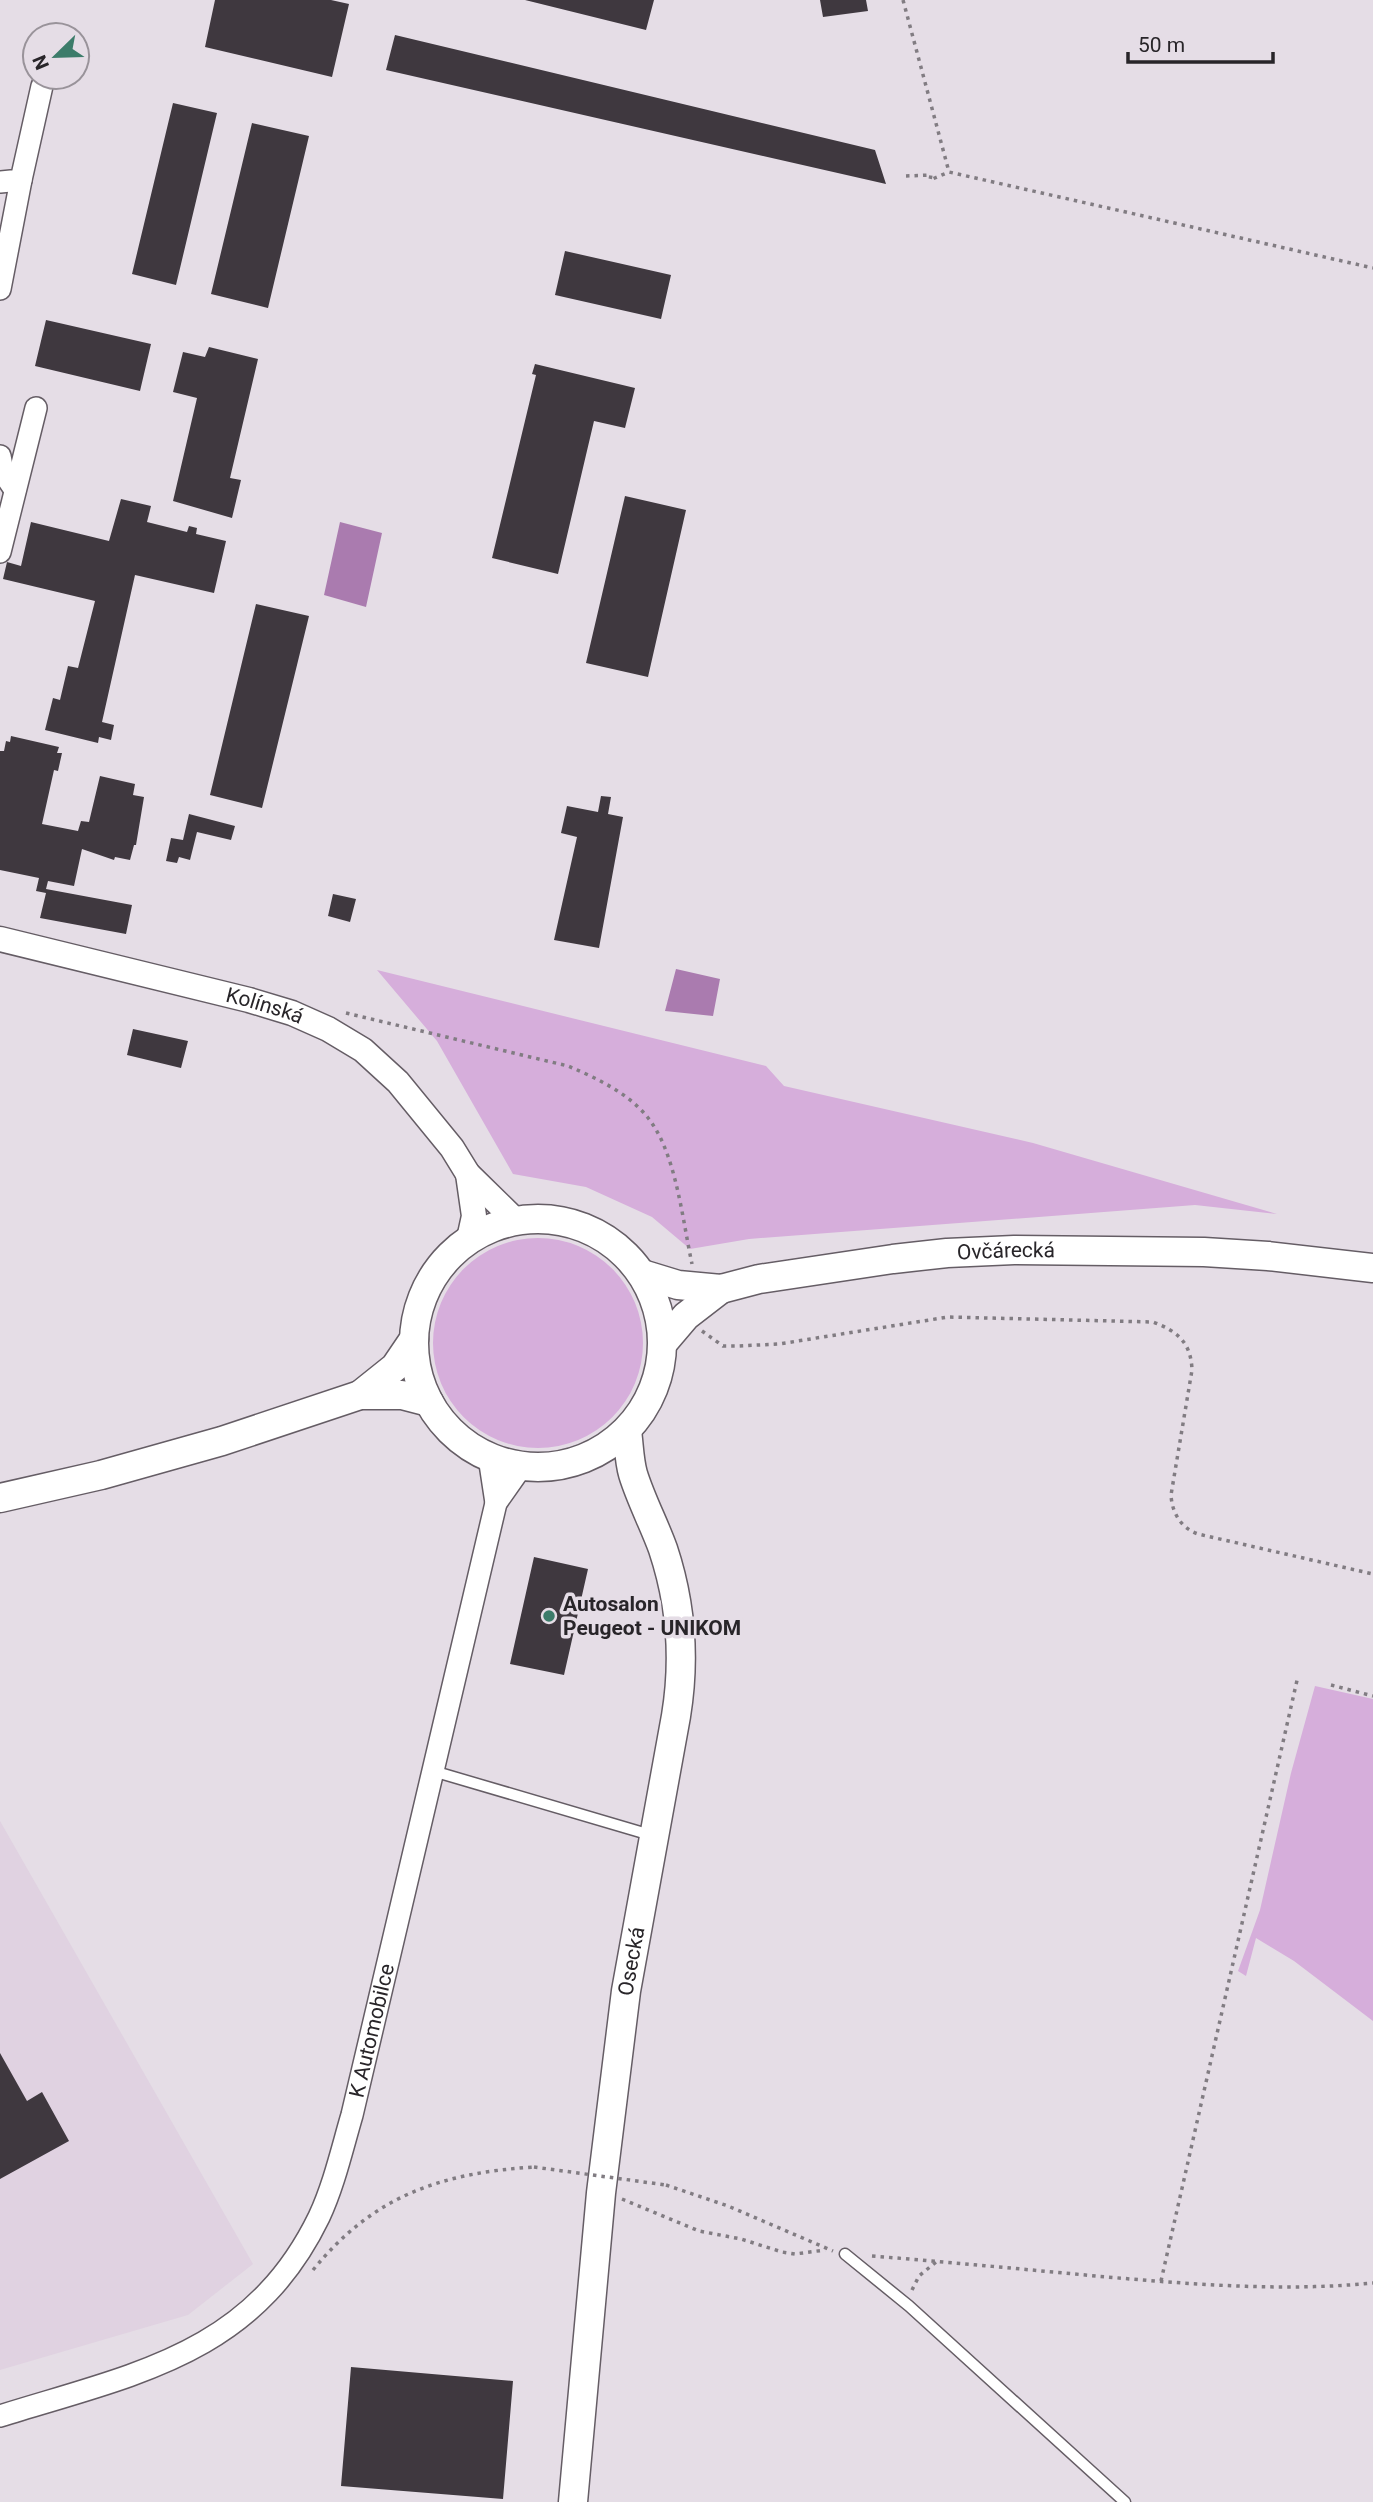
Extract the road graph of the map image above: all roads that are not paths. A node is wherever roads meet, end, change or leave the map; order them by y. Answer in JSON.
{"nodes":[{"id":1,"x":40,"y":91,"type":"edge"},
{"id":2,"x":10,"y":181,"type":"edge"},
{"id":3,"x":0,"y":289,"type":"edge"},
{"id":4,"x":36,"y":408,"type":"dead end"},
{"id":5,"x":0,"y":456,"type":"edge"},
{"id":6,"x":15,"y":490,"type":"junction"},
{"id":7,"x":0,"y":552,"type":"edge"},
{"id":8,"x":0,"y":939,"type":"edge"},
{"id":9,"x":468,"y":1174,"type":"junction"},
{"id":10,"x":515,"y":1220,"type":"junction"},
{"id":11,"x":469,"y":1239,"type":"junction"},
{"id":12,"x":1373,"y":1268,"type":"edge"},
{"id":13,"x":642,"y":1275,"type":"junction"},
{"id":14,"x":721,"y":1289,"type":"junction"},
{"id":15,"x":414,"y":1339,"type":"junction"},
{"id":16,"x":663,"y":1343,"type":"junction"},
{"id":17,"x":360,"y":1395,"type":"junction"},
{"id":18,"x":429,"y":1402,"type":"junction"},
{"id":19,"x":627,"y":1430,"type":"junction"},
{"id":20,"x":489,"y":1457,"type":"junction"},
{"id":21,"x":586,"y":1458,"type":"junction"},
{"id":22,"x":522,"y":1466,"type":"junction"},
{"id":23,"x":641,"y":1494,"type":"junction"},
{"id":24,"x":0,"y":1497,"type":"edge"},
{"id":25,"x":496,"y":1503,"type":"junction"},
{"id":26,"x":433,"y":1771,"type":"junction"},
{"id":27,"x":654,"y":1836,"type":"junction"},
{"id":28,"x":845,"y":2253,"type":"road end"},
{"id":29,"x":0,"y":2416,"type":"edge"},
{"id":30,"x":573,"y":2502,"type":"edge"},
{"id":31,"x":1125,"y":2502,"type":"edge"}],
"edges":[{"from":1,"to":2,"type":"street"},
{"from":2,"to":3,"type":"street"},
{"from":4,"to":6,"type":"street"},
{"from":5,"to":6,"type":"street"},
{"from":6,"to":7,"type":"street"},
{"from":8,"to":9,"type":"street","name":"Kolínská"},
{"from":9,"to":10,"type":"street","name":"Kolínská"},
{"from":9,"to":11,"type":"street","name":"Kolínská"},
{"from":10,"to":11,"type":"main road"},
{"from":10,"to":13,"type":"main road"},
{"from":11,"to":15,"type":"main road"},
{"from":12,"to":14,"type":"main road","name":"Ovčárecká"},
{"from":13,"to":14,"type":"main road","name":"Ovčárecká"},
{"from":13,"to":16,"type":"main road"},
{"from":14,"to":16,"type":"main road"},
{"from":15,"to":17,"type":"main road"},
{"from":15,"to":18,"type":"main road"},
{"from":16,"to":19,"type":"main road"},
{"from":17,"to":18,"type":"main road"},
{"from":17,"to":24,"type":"main road"},
{"from":18,"to":20,"type":"main road"},
{"from":19,"to":21,"type":"main road"},
{"from":19,"to":23,"type":"main road","name":"Osecká"},
{"from":20,"to":22,"type":"main road"},
{"from":20,"to":25,"type":"street"},
{"from":21,"to":22,"type":"main road"},
{"from":21,"to":23,"type":"main road"},
{"from":22,"to":25,"type":"street","name":"K Automobilce"},
{"from":23,"to":27,"type":"main road","name":"Osecká"},
{"from":25,"to":26,"type":"street","name":"K Automobilce"},
{"from":26,"to":27,"type":"lane"},
{"from":26,"to":29,"type":"street","name":"K Automobilce"},
{"from":27,"to":30,"type":"main road","name":"Osecká"},
{"from":28,"to":31,"type":"lane"}]}
